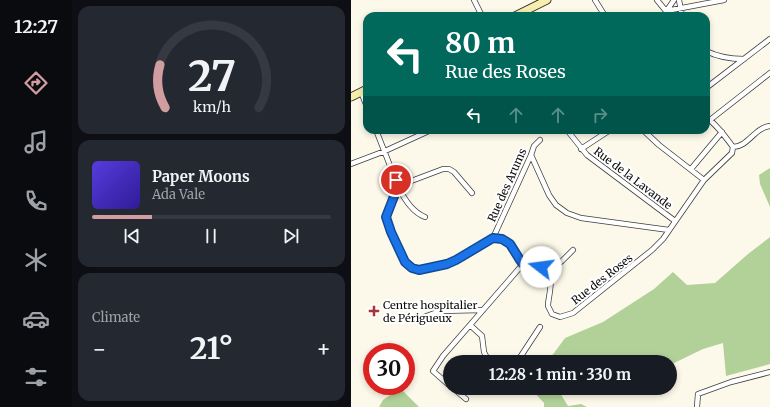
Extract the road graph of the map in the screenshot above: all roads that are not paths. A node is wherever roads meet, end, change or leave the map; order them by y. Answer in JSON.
{"nodes":[{"id":1,"x":474,"y":0,"type":"edge"},
{"id":2,"x":547,"y":0,"type":"edge"},
{"id":3,"x":595,"y":0,"type":"edge"},
{"id":4,"x":657,"y":0,"type":"edge"},
{"id":5,"x":674,"y":0,"type":"edge"},
{"id":6,"x":679,"y":0,"type":"edge"},
{"id":7,"x":724,"y":0,"type":"edge"},
{"id":8,"x":680,"y":8,"type":"junction"},
{"id":9,"x":666,"y":11,"type":"junction"},
{"id":10,"x":480,"y":12,"type":"edge"},
{"id":11,"x":523,"y":12,"type":"edge"},
{"id":12,"x":601,"y":12,"type":"edge"},
{"id":13,"x":681,"y":12,"type":"edge"},
{"id":14,"x":770,"y":39,"type":"edge"},
{"id":15,"x":710,"y":53,"type":"edge"},
{"id":16,"x":744,"y":59,"type":"junction"},
{"id":17,"x":770,"y":73,"type":"edge"},
{"id":18,"x":710,"y":85,"type":"edge"},
{"id":19,"x":363,"y":91,"type":"edge"},
{"id":20,"x":351,"y":97,"type":"edge"},
{"id":21,"x":710,"y":117,"type":"edge"},
{"id":22,"x":710,"y":120,"type":"edge"},
{"id":23,"x":770,"y":126,"type":"edge"},
{"id":24,"x":722,"y":132,"type":"junction"},
{"id":25,"x":378,"y":134,"type":"edge"},
{"id":26,"x":422,"y":134,"type":"edge"},
{"id":27,"x":570,"y":134,"type":"edge"},
{"id":28,"x":604,"y":134,"type":"edge"},
{"id":29,"x":647,"y":134,"type":"edge"},
{"id":30,"x":539,"y":140,"type":"dead end"},
{"id":31,"x":733,"y":147,"type":"junction"},
{"id":32,"x":581,"y":148,"type":"junction"},
{"id":33,"x":385,"y":151,"type":"junction"},
{"id":34,"x":531,"y":155,"type":"junction"},
{"id":35,"x":351,"y":164,"type":"edge"},
{"id":36,"x":691,"y":169,"type":"junction"},
{"id":37,"x":704,"y":180,"type":"junction"},
{"id":38,"x":398,"y":186,"type":"junction"},
{"id":39,"x":472,"y":192,"type":"dead end"},
{"id":40,"x":425,"y":217,"type":"dead end"},
{"id":41,"x":675,"y":221,"type":"junction"},
{"id":42,"x":669,"y":230,"type":"junction"},
{"id":43,"x":493,"y":238,"type":"junction"},
{"id":44,"x":573,"y":250,"type":"dead end"},
{"id":45,"x":523,"y":264,"type":"junction"},
{"id":46,"x":547,"y":272,"type":"junction"},
{"id":47,"x":483,"y":310,"type":"junction"},
{"id":48,"x":424,"y":317,"type":"dead end"},
{"id":49,"x":470,"y":325,"type":"junction"},
{"id":50,"x":540,"y":328,"type":"dead end"},
{"id":51,"x":444,"y":355,"type":"edge"},
{"id":52,"x":486,"y":355,"type":"edge"},
{"id":53,"x":522,"y":355,"type":"edge"},
{"id":54,"x":443,"y":356,"type":"edge"},
{"id":55,"x":770,"y":372,"type":"edge"},
{"id":56,"x":443,"y":380,"type":"edge"},
{"id":57,"x":461,"y":395,"type":"edge"},
{"id":58,"x":465,"y":399,"type":"dead end"},
{"id":59,"x":697,"y":407,"type":"edge"}],
"edges":[{"from":1,"to":10,"type":"street"},
{"from":2,"to":11,"type":"main road"},
{"from":3,"to":12,"type":"street"},
{"from":4,"to":9,"type":"street"},
{"from":5,"to":9,"type":"street"},
{"from":6,"to":8,"type":"street"},
{"from":7,"to":8,"type":"street"},
{"from":8,"to":9,"type":"street"},
{"from":8,"to":13,"type":"street"},
{"from":14,"to":16,"type":"street"},
{"from":15,"to":16,"type":"street"},
{"from":16,"to":18,"type":"street"},
{"from":17,"to":21,"type":"street"},
{"from":19,"to":20,"type":"main road"},
{"from":22,"to":24,"type":"street"},
{"from":23,"to":31,"type":"street"},
{"from":24,"to":31,"type":"street"},
{"from":24,"to":36,"type":"street"},
{"from":25,"to":33,"type":"street"},
{"from":26,"to":33,"type":"street"},
{"from":27,"to":32,"type":"street","name":"Rue de la Lavande"},
{"from":28,"to":32,"type":"street"},
{"from":29,"to":36,"type":"street"},
{"from":30,"to":34,"type":"street","name":"Rue des Arums"},
{"from":31,"to":37,"type":"street"},
{"from":32,"to":41,"type":"street","name":"Rue de la Lavande"},
{"from":33,"to":35,"type":"street"},
{"from":33,"to":38,"type":"street"},
{"from":34,"to":42,"type":"street"},
{"from":34,"to":43,"type":"street","name":"Rue des Arums"},
{"from":36,"to":37,"type":"street"},
{"from":37,"to":41,"type":"street"},
{"from":38,"to":39,"type":"street"},
{"from":38,"to":40,"type":"street"},
{"from":38,"to":43,"type":"street"},
{"from":41,"to":42,"type":"street"},
{"from":42,"to":46,"type":"street","name":"Rue des Roses"},
{"from":43,"to":45,"type":"street"},
{"from":44,"to":46,"type":"street"},
{"from":45,"to":46,"type":"street"},
{"from":45,"to":47,"type":"street"},
{"from":47,"to":48,"type":"street"},
{"from":47,"to":49,"type":"street"},
{"from":49,"to":51,"type":"street"},
{"from":49,"to":52,"type":"street"},
{"from":50,"to":53,"type":"street"},
{"from":54,"to":56,"type":"street"},
{"from":55,"to":59,"type":"street"},
{"from":57,"to":58,"type":"street"}]}
